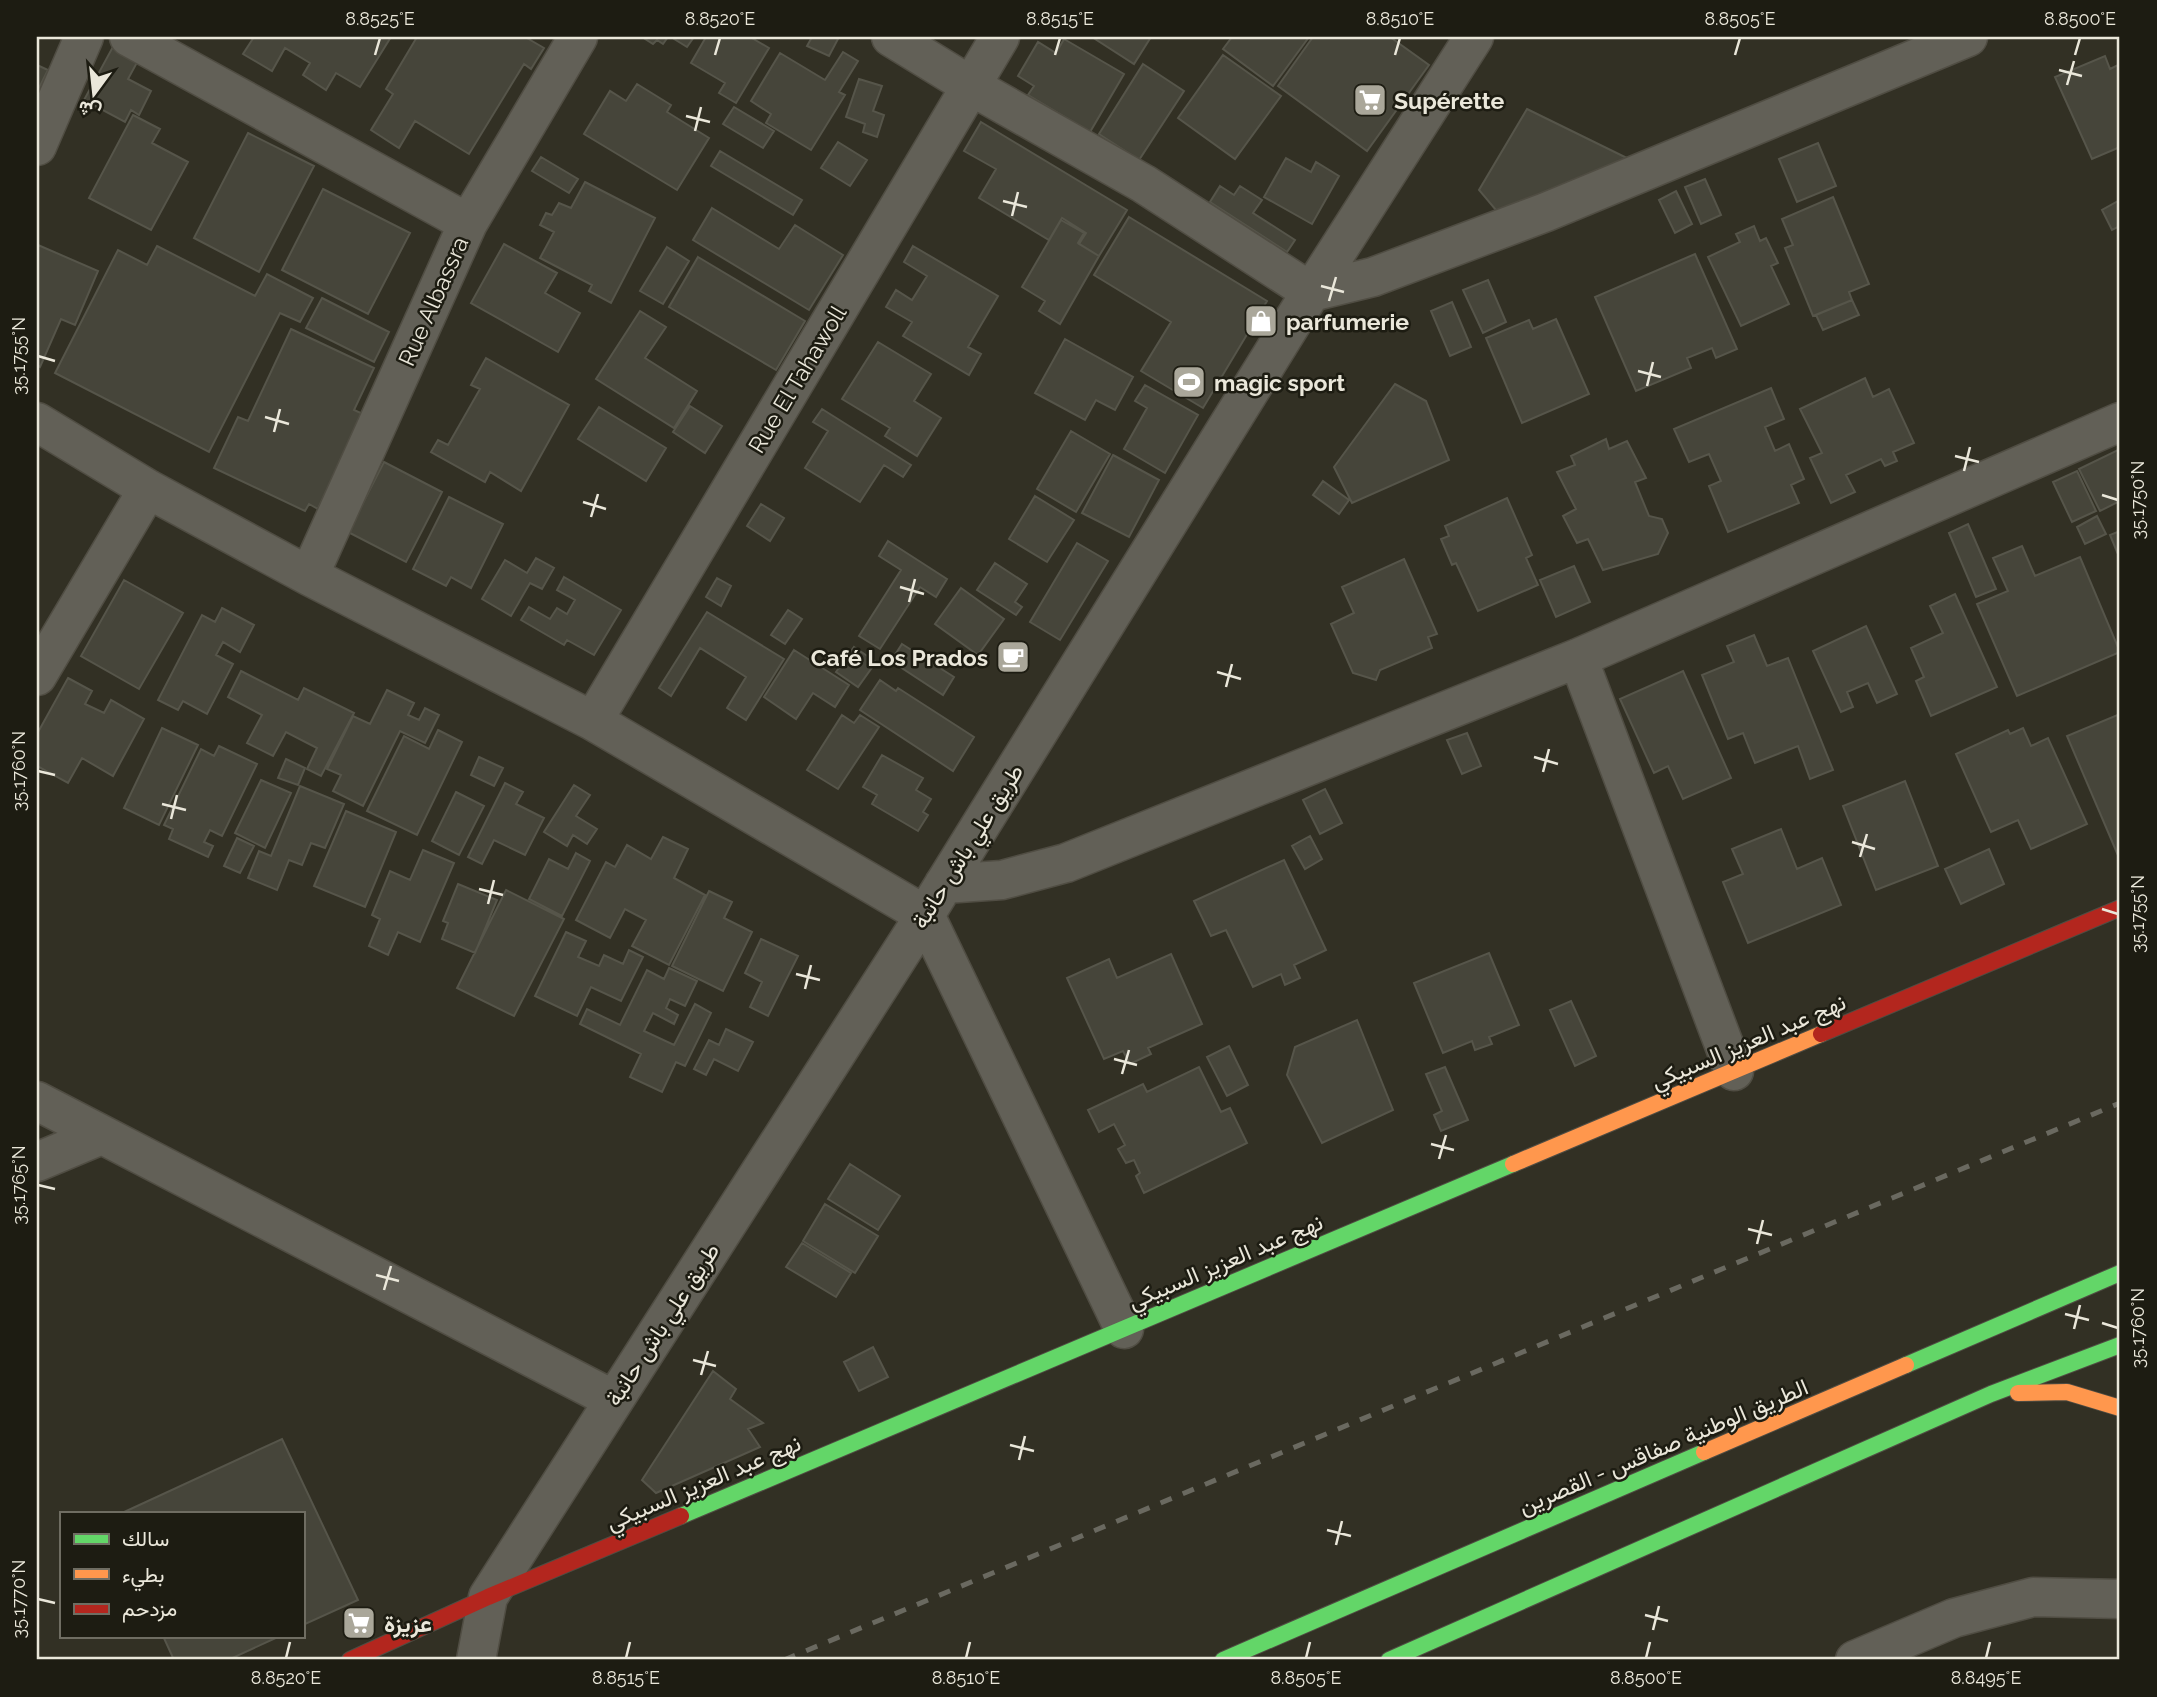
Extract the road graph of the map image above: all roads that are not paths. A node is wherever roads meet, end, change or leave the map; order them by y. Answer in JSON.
{"nodes":[{"id":1,"x":84,"y":37,"type":"edge"},
{"id":2,"x":129,"y":37,"type":"edge"},
{"id":3,"x":579,"y":37,"type":"edge"},
{"id":4,"x":891,"y":37,"type":"edge"},
{"id":5,"x":1000,"y":37,"type":"edge"},
{"id":6,"x":1474,"y":37,"type":"edge"},
{"id":7,"x":1968,"y":37,"type":"edge"},
{"id":8,"x":971,"y":86,"type":"junction"},
{"id":9,"x":37,"y":146,"type":"edge"},
{"id":10,"x":468,"y":223,"type":"junction"},
{"id":11,"x":1311,"y":292,"type":"junction"},
{"id":12,"x":37,"y":422,"type":"edge"},
{"id":13,"x":2120,"y":422,"type":"edge"},
{"id":14,"x":148,"y":489,"type":"junction"},
{"id":15,"x":309,"y":576,"type":"junction"},
{"id":16,"x":1578,"y":658,"type":"junction"},
{"id":17,"x":37,"y":676,"type":"edge"},
{"id":18,"x":593,"y":721,"type":"junction"},
{"id":19,"x":935,"y":899,"type":"junction"},
{"id":20,"x":2120,"y":908,"type":"edge"},
{"id":21,"x":1734,"y":1071,"type":"junction"},
{"id":22,"x":37,"y":1101,"type":"edge"},
{"id":23,"x":99,"y":1136,"type":"junction"},
{"id":24,"x":37,"y":1162,"type":"edge"},
{"id":25,"x":2120,"y":1273,"type":"edge"},
{"id":26,"x":1124,"y":1329,"type":"junction"},
{"id":27,"x":2120,"y":1345,"type":"edge"},
{"id":28,"x":1991,"y":1394,"type":"junction"},
{"id":29,"x":614,"y":1400,"type":"junction"},
{"id":30,"x":2120,"y":1408,"type":"edge"},
{"id":31,"x":488,"y":1597,"type":"junction"},
{"id":32,"x":2120,"y":1599,"type":"edge"},
{"id":33,"x":350,"y":1660,"type":"edge"},
{"id":34,"x":476,"y":1660,"type":"edge"},
{"id":35,"x":1223,"y":1660,"type":"edge"},
{"id":36,"x":1389,"y":1660,"type":"edge"},
{"id":37,"x":1855,"y":1660,"type":"edge"}],
"edges":[{"from":1,"to":9,"type":"street"},
{"from":2,"to":10,"type":"street"},
{"from":3,"to":10,"type":"street","name":"Rue Albassra"},
{"from":4,"to":8,"type":"street"},
{"from":5,"to":8,"type":"street","name":"Rue El Tahawoll"},
{"from":6,"to":11,"type":"street","name":"طريق علي باش حانبة"},
{"from":7,"to":11,"type":"street"},
{"from":8,"to":11,"type":"street"},
{"from":8,"to":18,"type":"street","name":"Rue El Tahawoll"},
{"from":10,"to":15,"type":"street","name":"Rue Albassra"},
{"from":11,"to":19,"type":"street","name":"طريق علي باش حانبة"},
{"from":12,"to":14,"type":"street"},
{"from":13,"to":16,"type":"street"},
{"from":14,"to":15,"type":"street"},
{"from":14,"to":17,"type":"street"},
{"from":15,"to":18,"type":"street"},
{"from":16,"to":19,"type":"street"},
{"from":16,"to":21,"type":"street"},
{"from":18,"to":19,"type":"street"},
{"from":19,"to":26,"type":"street"},
{"from":19,"to":29,"type":"street","name":"طريق علي باش حانبة"},
{"from":20,"to":21,"type":"street","name":"نهج عبد العزيز السبيكي"},
{"from":21,"to":26,"type":"street","name":"نهج عبد العزيز السبيكي"},
{"from":22,"to":23,"type":"street"},
{"from":23,"to":24,"type":"street"},
{"from":23,"to":29,"type":"street"},
{"from":25,"to":35,"type":"street","name":"الطريق الوطنية صفاقس - القصرين"},
{"from":26,"to":31,"type":"street","name":"نهج عبد العزيز السبيكي"},
{"from":27,"to":28,"type":"street"},
{"from":28,"to":30,"type":"street"},
{"from":28,"to":36,"type":"street"},
{"from":29,"to":31,"type":"street","name":"طريق علي باش حانبة"},
{"from":31,"to":33,"type":"street","name":"نهج عبد العزيز السبيكي"},
{"from":31,"to":34,"type":"street","name":"طريق علي باش حانبة"},
{"from":32,"to":37,"type":"street"}]}
